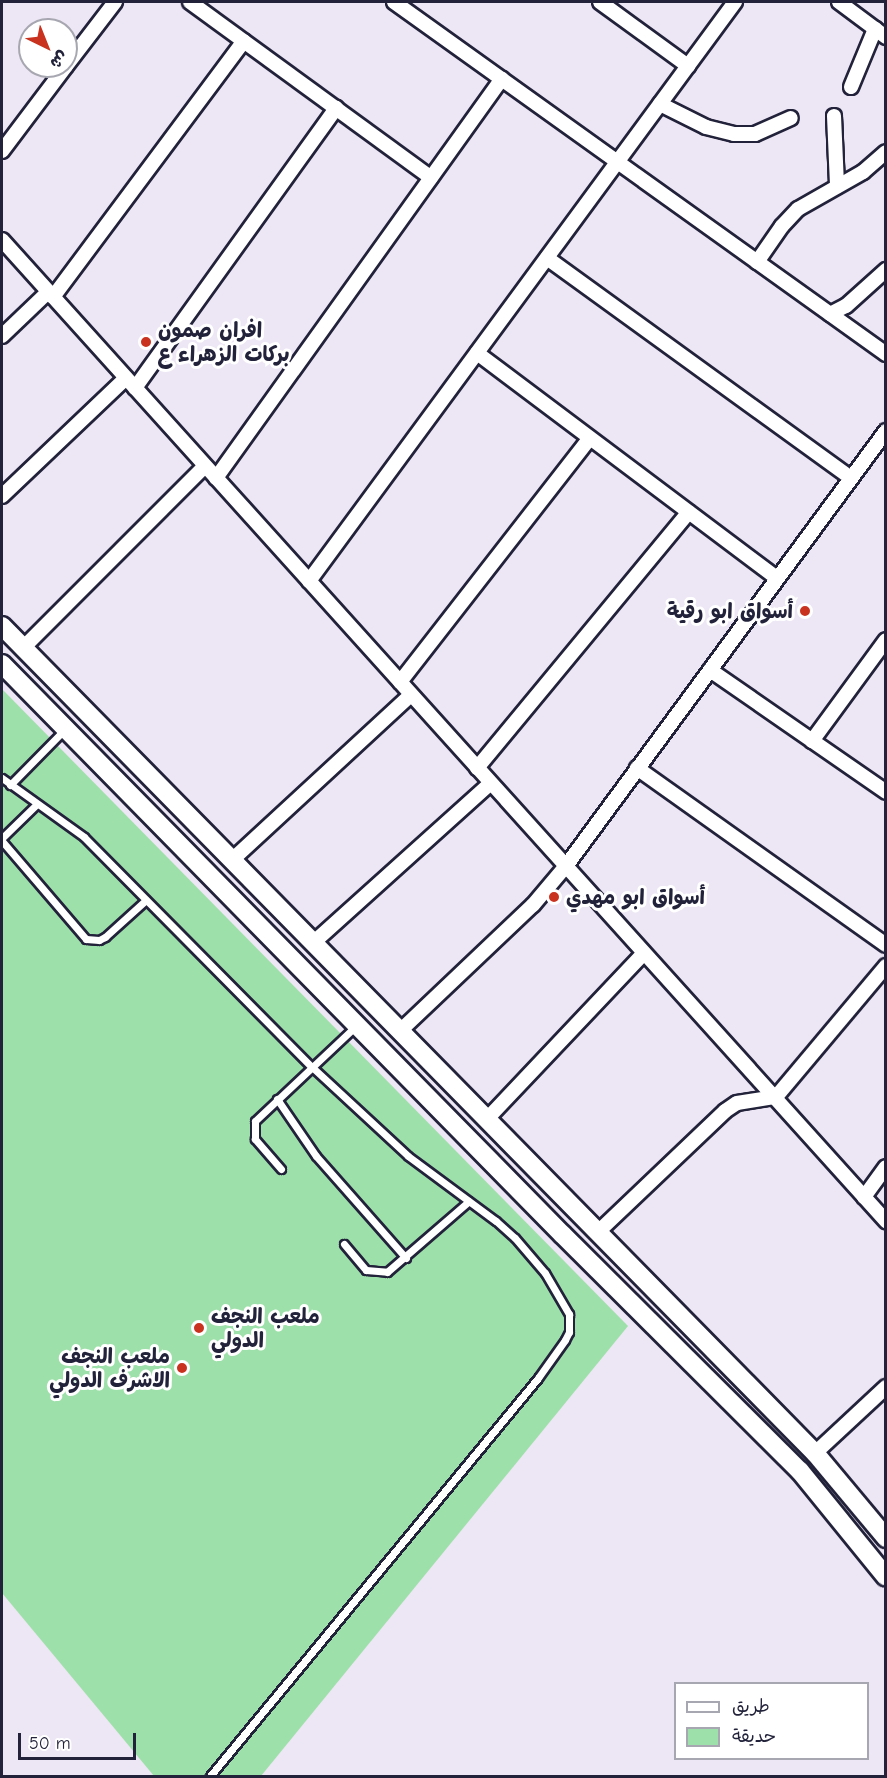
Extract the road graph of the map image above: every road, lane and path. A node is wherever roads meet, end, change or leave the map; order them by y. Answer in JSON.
{"nodes":[{"id":1,"x":115,"y":2,"type":"edge"},
{"id":2,"x":190,"y":2,"type":"edge"},
{"id":3,"x":394,"y":2,"type":"edge"},
{"id":4,"x":600,"y":2,"type":"edge"},
{"id":5,"x":735,"y":2,"type":"edge"},
{"id":6,"x":839,"y":2,"type":"edge"},
{"id":7,"x":880,"y":33,"type":"edge"},
{"id":8,"x":244,"y":41,"type":"junction"},
{"id":9,"x":78,"y":50,"type":"edge"},
{"id":10,"x":688,"y":66,"type":"junction"},
{"id":11,"x":57,"y":78,"type":"edge"},
{"id":12,"x":502,"y":79,"type":"junction"},
{"id":13,"x":850,"y":87,"type":"dead end"},
{"id":14,"x":660,"y":104,"type":"junction"},
{"id":15,"x":336,"y":108,"type":"junction"},
{"id":16,"x":834,"y":116,"type":"dead end"},
{"id":17,"x":791,"y":118,"type":"dead end"},
{"id":18,"x":2,"y":151,"type":"edge"},
{"id":19,"x":885,"y":152,"type":"edge"},
{"id":20,"x":618,"y":162,"type":"junction"},
{"id":21,"x":431,"y":178,"type":"junction"},
{"id":22,"x":837,"y":186,"type":"junction"},
{"id":23,"x":2,"y":240,"type":"edge"},
{"id":24,"x":547,"y":258,"type":"junction"},
{"id":25,"x":757,"y":262,"type":"junction"},
{"id":26,"x":885,"y":270,"type":"edge"},
{"id":27,"x":50,"y":295,"type":"junction"},
{"id":28,"x":830,"y":314,"type":"junction"},
{"id":29,"x":2,"y":336,"type":"edge"},
{"id":30,"x":477,"y":353,"type":"junction"},
{"id":31,"x":885,"y":354,"type":"edge"},
{"id":32,"x":130,"y":383,"type":"junction"},
{"id":33,"x":885,"y":431,"type":"edge"},
{"id":34,"x":590,"y":438,"type":"junction"},
{"id":35,"x":205,"y":466,"type":"junction"},
{"id":36,"x":216,"y":478,"type":"junction"},
{"id":37,"x":851,"y":478,"type":"junction"},
{"id":38,"x":2,"y":496,"type":"edge"},
{"id":39,"x":689,"y":512,"type":"junction"},
{"id":40,"x":777,"y":578,"type":"junction"},
{"id":41,"x":309,"y":581,"type":"junction"},
{"id":42,"x":2,"y":626,"type":"edge"},
{"id":43,"x":884,"y":645,"type":"edge"},
{"id":44,"x":23,"y":648,"type":"junction"},
{"id":45,"x":2,"y":664,"type":"edge"},
{"id":46,"x":710,"y":670,"type":"junction"},
{"id":47,"x":400,"y":682,"type":"junction"},
{"id":48,"x":411,"y":695,"type":"junction"},
{"id":49,"x":65,"y":728,"type":"junction"},
{"id":50,"x":812,"y":741,"type":"junction"},
{"id":51,"x":477,"y":768,"type":"junction"},
{"id":52,"x":637,"y":768,"type":"junction"},
{"id":53,"x":2,"y":777,"type":"edge"},
{"id":54,"x":491,"y":783,"type":"junction"},
{"id":55,"x":10,"y":785,"type":"junction"},
{"id":56,"x":885,"y":792,"type":"edge"},
{"id":57,"x":37,"y":804,"type":"junction"},
{"id":58,"x":2,"y":840,"type":"edge"},
{"id":59,"x":232,"y":860,"type":"junction"},
{"id":60,"x":566,"y":866,"type":"junction"},
{"id":61,"x":146,"y":900,"type":"junction"},
{"id":62,"x":314,"y":943,"type":"junction"},
{"id":63,"x":885,"y":945,"type":"edge"},
{"id":64,"x":644,"y":953,"type":"junction"},
{"id":65,"x":885,"y":966,"type":"edge"},
{"id":66,"x":357,"y":1025,"type":"junction"},
{"id":67,"x":400,"y":1031,"type":"junction"},
{"id":68,"x":312,"y":1067,"type":"junction"},
{"id":69,"x":776,"y":1097,"type":"junction"},
{"id":70,"x":277,"y":1098,"type":"junction"},
{"id":71,"x":488,"y":1119,"type":"junction"},
{"id":72,"x":885,"y":1167,"type":"edge"},
{"id":73,"x":281,"y":1169,"type":"dead end"},
{"id":74,"x":864,"y":1197,"type":"junction"},
{"id":75,"x":469,"y":1201,"type":"junction"},
{"id":76,"x":885,"y":1221,"type":"edge"},
{"id":77,"x":598,"y":1232,"type":"junction"},
{"id":78,"x":344,"y":1244,"type":"dead end"},
{"id":79,"x":406,"y":1258,"type":"junction"},
{"id":80,"x":885,"y":1387,"type":"edge"},
{"id":81,"x":815,"y":1453,"type":"junction"},
{"id":82,"x":885,"y":1538,"type":"edge"},
{"id":83,"x":885,"y":1577,"type":"edge"},
{"id":84,"x":210,"y":1776,"type":"edge"}],
"edges":[{"from":1,"to":9,"type":"street"},
{"from":2,"to":8,"type":"street"},
{"from":3,"to":12,"type":"street"},
{"from":4,"to":10,"type":"street"},
{"from":5,"to":10,"type":"street"},
{"from":6,"to":7,"type":"street"},
{"from":7,"to":13,"type":"street"},
{"from":8,"to":15,"type":"street"},
{"from":8,"to":27,"type":"street"},
{"from":10,"to":14,"type":"street"},
{"from":11,"to":18,"type":"street"},
{"from":12,"to":20,"type":"street"},
{"from":12,"to":21,"type":"street"},
{"from":14,"to":17,"type":"street"},
{"from":14,"to":20,"type":"street"},
{"from":15,"to":21,"type":"street"},
{"from":15,"to":32,"type":"street"},
{"from":16,"to":22,"type":"street"},
{"from":19,"to":22,"type":"street"},
{"from":20,"to":24,"type":"street"},
{"from":20,"to":25,"type":"street"},
{"from":21,"to":36,"type":"street"},
{"from":22,"to":25,"type":"street"},
{"from":23,"to":27,"type":"street"},
{"from":24,"to":30,"type":"street"},
{"from":24,"to":37,"type":"street"},
{"from":25,"to":28,"type":"street"},
{"from":26,"to":28,"type":"street"},
{"from":27,"to":29,"type":"street"},
{"from":27,"to":32,"type":"street"},
{"from":28,"to":31,"type":"street"},
{"from":30,"to":34,"type":"street"},
{"from":30,"to":41,"type":"street"},
{"from":32,"to":35,"type":"street"},
{"from":32,"to":38,"type":"street"},
{"from":33,"to":37,"type":"street"},
{"from":34,"to":39,"type":"street"},
{"from":34,"to":47,"type":"street"},
{"from":35,"to":36,"type":"street"},
{"from":35,"to":44,"type":"street"},
{"from":36,"to":41,"type":"street"},
{"from":37,"to":40,"type":"street"},
{"from":39,"to":40,"type":"street"},
{"from":39,"to":51,"type":"street"},
{"from":40,"to":46,"type":"street"},
{"from":41,"to":47,"type":"street"},
{"from":42,"to":44,"type":"street"},
{"from":43,"to":50,"type":"street"},
{"from":44,"to":59,"type":"street"},
{"from":45,"to":49,"type":"street"},
{"from":46,"to":50,"type":"street"},
{"from":46,"to":52,"type":"street"},
{"from":47,"to":48,"type":"street"},
{"from":48,"to":51,"type":"street"},
{"from":48,"to":59,"type":"street"},
{"from":49,"to":55,"type":"lane"},
{"from":49,"to":66,"type":"street"},
{"from":50,"to":56,"type":"street"},
{"from":51,"to":54,"type":"street"},
{"from":52,"to":60,"type":"street"},
{"from":52,"to":63,"type":"street"},
{"from":53,"to":55,"type":"lane"},
{"from":54,"to":60,"type":"street"},
{"from":54,"to":62,"type":"street"},
{"from":55,"to":57,"type":"lane"},
{"from":57,"to":58,"type":"lane"},
{"from":57,"to":61,"type":"lane"},
{"from":58,"to":61,"type":"lane"},
{"from":59,"to":62,"type":"street"},
{"from":60,"to":64,"type":"street"},
{"from":60,"to":67,"type":"street"},
{"from":61,"to":68,"type":"lane"},
{"from":62,"to":67,"type":"street"},
{"from":64,"to":69,"type":"street"},
{"from":64,"to":71,"type":"street"},
{"from":65,"to":69,"type":"street"},
{"from":66,"to":68,"type":"lane"},
{"from":66,"to":83,"type":"street"},
{"from":67,"to":71,"type":"street"},
{"from":68,"to":70,"type":"lane"},
{"from":68,"to":75,"type":"lane"},
{"from":69,"to":74,"type":"street"},
{"from":69,"to":77,"type":"street"},
{"from":70,"to":73,"type":"lane"},
{"from":70,"to":79,"type":"lane"},
{"from":71,"to":77,"type":"street"},
{"from":72,"to":74,"type":"street"},
{"from":74,"to":76,"type":"street"},
{"from":75,"to":79,"type":"lane"},
{"from":75,"to":84,"type":"lane"},
{"from":77,"to":81,"type":"street"},
{"from":78,"to":79,"type":"lane"},
{"from":80,"to":81,"type":"street"},
{"from":81,"to":82,"type":"street"}]}
